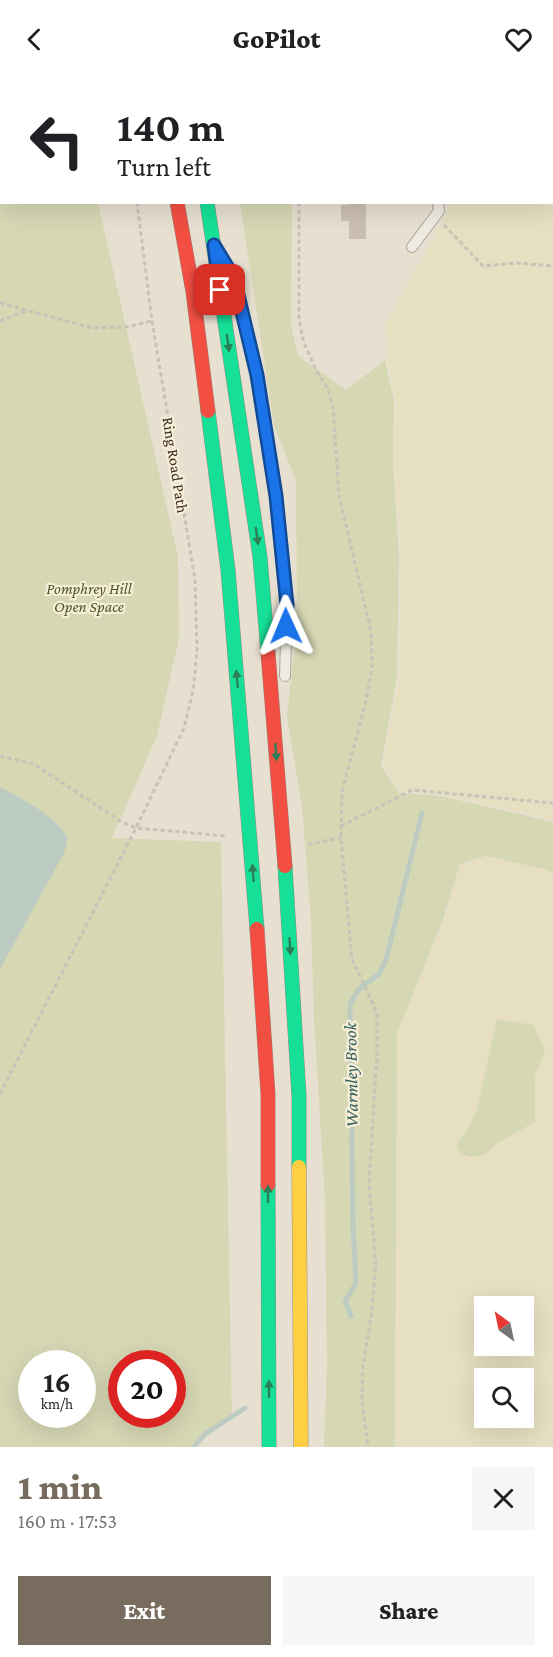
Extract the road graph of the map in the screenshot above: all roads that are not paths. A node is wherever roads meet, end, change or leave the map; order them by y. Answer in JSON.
{"nodes":[{"id":1,"x":177,"y":204,"type":"edge"},
{"id":2,"x":207,"y":204,"type":"edge"},
{"id":3,"x":438,"y":204,"type":"edge"},
{"id":4,"x":214,"y":245,"type":"junction"},
{"id":5,"x":412,"y":247,"type":"dead end"},
{"id":6,"x":274,"y":729,"type":"junction"},
{"id":7,"x":269,"y":1447,"type":"edge"},
{"id":8,"x":301,"y":1447,"type":"edge"}],
"edges":[{"from":7,"to":1,"type":"highway","one_way":true},
{"from":2,"to":4,"type":"highway"},
{"from":3,"to":5,"type":"lane"},
{"from":4,"to":6,"type":"highway","one_way":true},
{"from":4,"to":6,"type":"lane"},
{"from":6,"to":8,"type":"highway","one_way":true}]}
